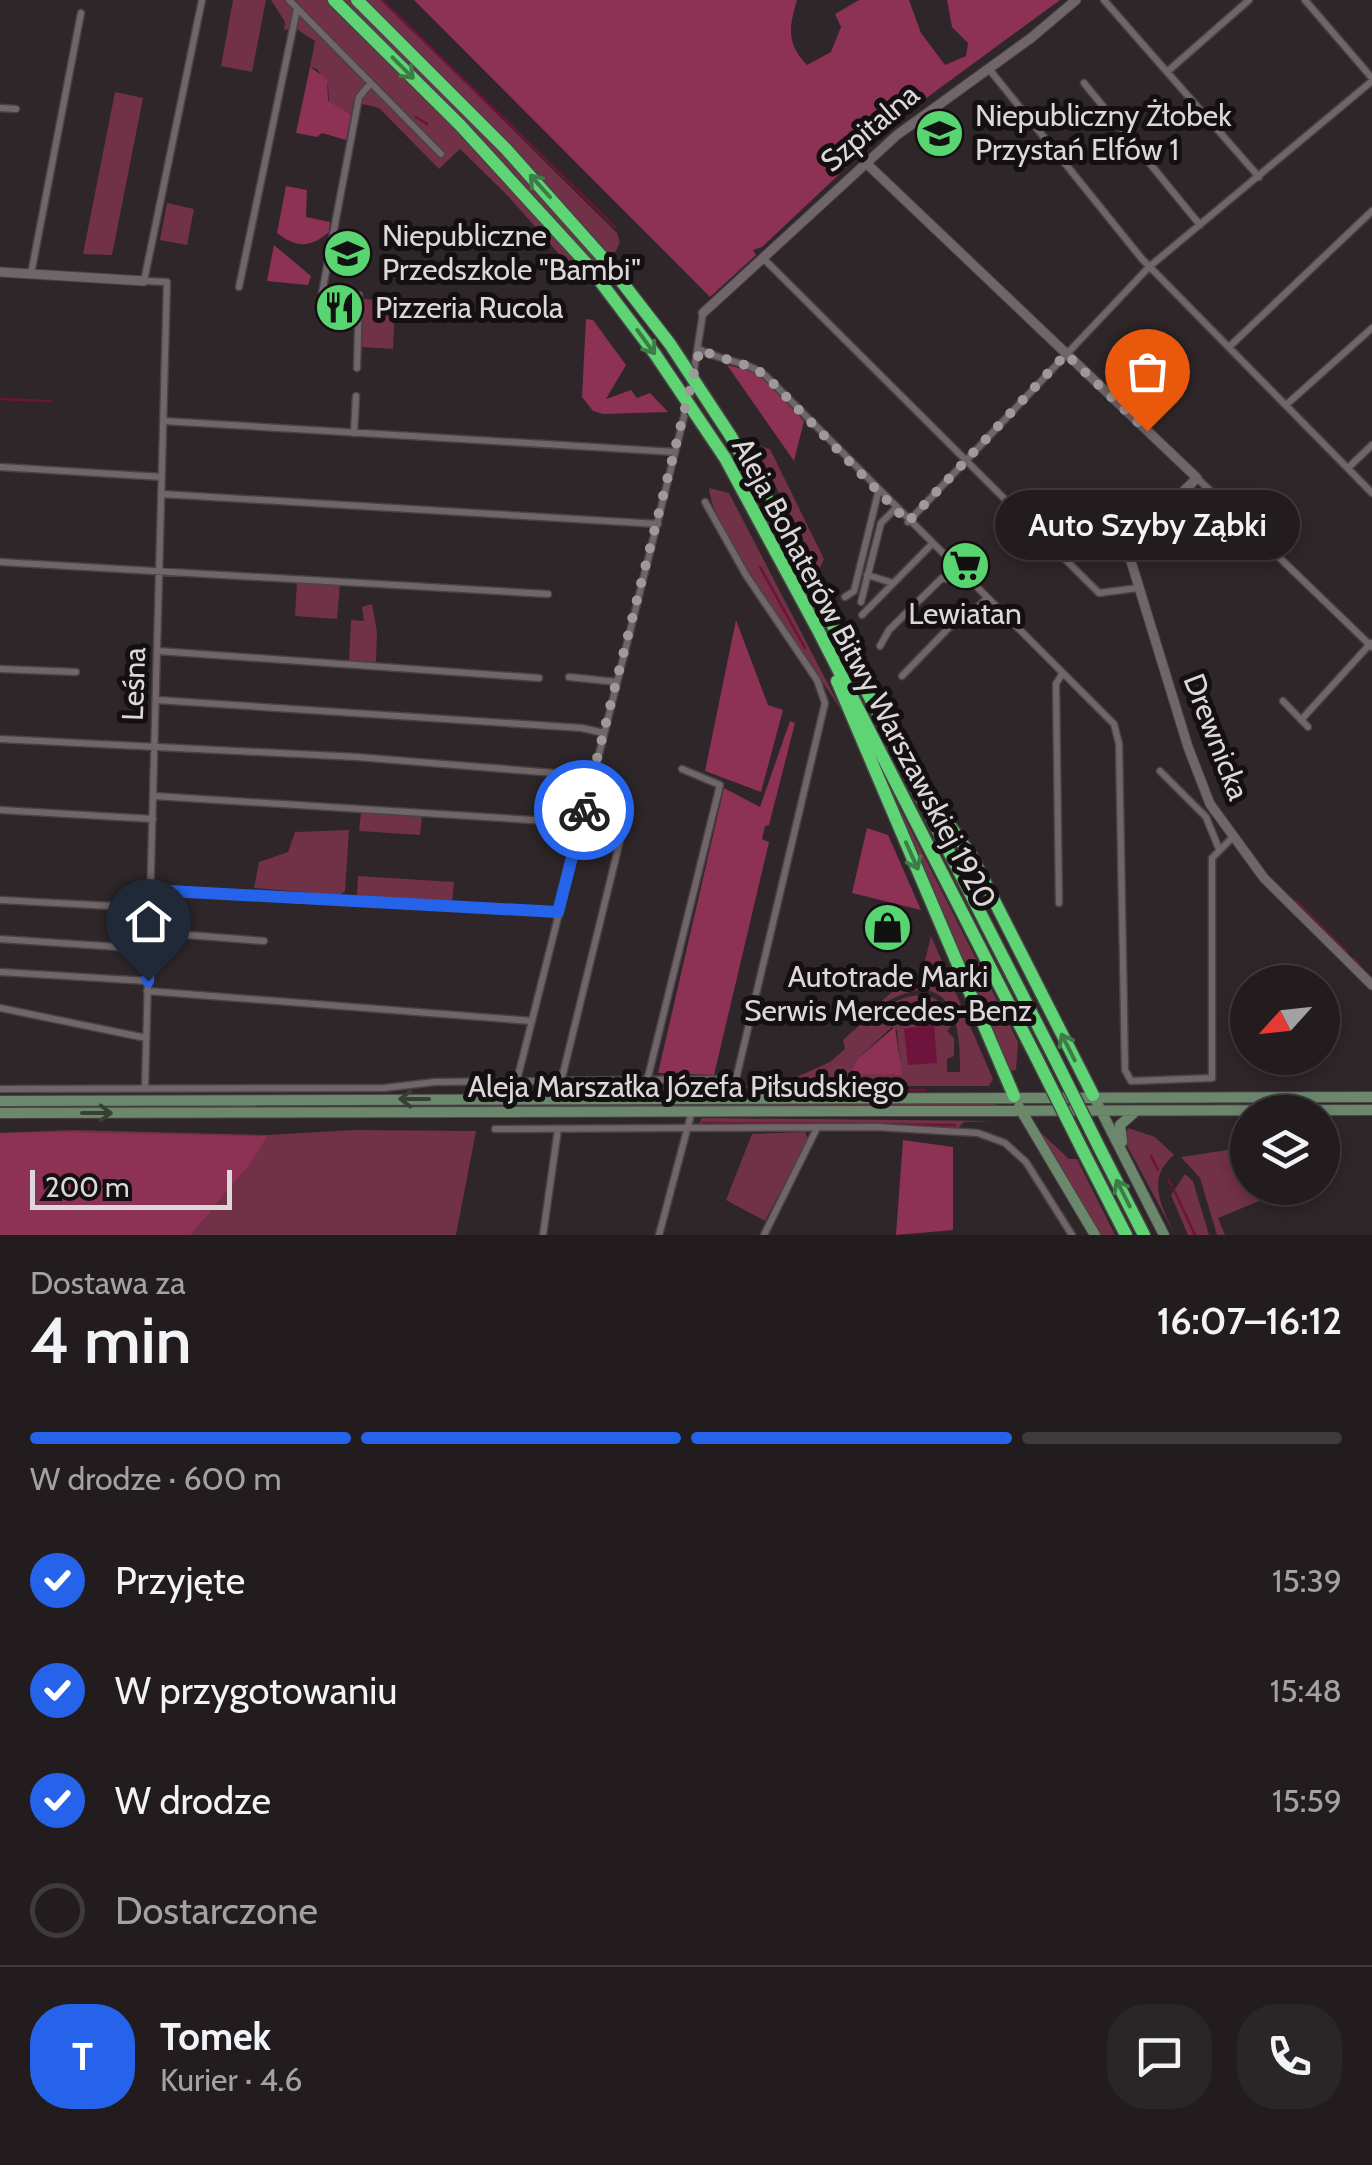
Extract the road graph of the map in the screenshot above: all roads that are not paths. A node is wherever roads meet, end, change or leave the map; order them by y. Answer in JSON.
{"nodes":[{"id":1,"x":202,"y":0,"type":"edge"},
{"id":2,"x":289,"y":0,"type":"edge"},
{"id":3,"x":334,"y":0,"type":"edge"},
{"id":4,"x":357,"y":0,"type":"edge"},
{"id":5,"x":1076,"y":0,"type":"edge"},
{"id":6,"x":1104,"y":0,"type":"edge"},
{"id":7,"x":1249,"y":0,"type":"edge"},
{"id":8,"x":1304,"y":0,"type":"edge"},
{"id":9,"x":298,"y":9,"type":"junction"},
{"id":10,"x":81,"y":14,"type":"dead end"},
{"id":11,"x":988,"y":68,"type":"junction"},
{"id":12,"x":1168,"y":71,"type":"junction"},
{"id":13,"x":1372,"y":79,"type":"edge"},
{"id":14,"x":371,"y":83,"type":"junction"},
{"id":15,"x":1084,"y":83,"type":"dead end"},
{"id":16,"x":0,"y":108,"type":"edge"},
{"id":17,"x":16,"y":109,"type":"dead end"},
{"id":18,"x":440,"y":154,"type":"dead end"},
{"id":19,"x":865,"y":162,"type":"junction"},
{"id":20,"x":1259,"y":176,"type":"junction"},
{"id":21,"x":1372,"y":211,"type":"edge"},
{"id":22,"x":1200,"y":225,"type":"junction"},
{"id":23,"x":763,"y":258,"type":"junction"},
{"id":24,"x":1149,"y":267,"type":"junction"},
{"id":25,"x":0,"y":272,"type":"edge"},
{"id":26,"x":31,"y":274,"type":"junction"},
{"id":27,"x":144,"y":281,"type":"junction"},
{"id":28,"x":239,"y":287,"type":"dead end"},
{"id":29,"x":322,"y":293,"type":"dead end"},
{"id":30,"x":359,"y":295,"type":"dead end"},
{"id":31,"x":706,"y":312,"type":"joint"},
{"id":32,"x":1372,"y":328,"type":"edge"},
{"id":33,"x":1229,"y":347,"type":"junction"},
{"id":34,"x":700,"y":349,"type":"junction"},
{"id":35,"x":1066,"y":354,"type":"junction"},
{"id":36,"x":357,"y":368,"type":"dead end"},
{"id":37,"x":356,"y":396,"type":"dead end"},
{"id":38,"x":1286,"y":405,"type":"junction"},
{"id":39,"x":164,"y":421,"type":"junction"},
{"id":40,"x":354,"y":433,"type":"junction"},
{"id":41,"x":1372,"y":446,"type":"edge"},
{"id":42,"x":675,"y":452,"type":"junction"},
{"id":43,"x":969,"y":462,"type":"junction"},
{"id":44,"x":0,"y":467,"type":"edge"},
{"id":45,"x":1348,"y":468,"type":"junction"},
{"id":46,"x":162,"y":477,"type":"junction"},
{"id":47,"x":1197,"y":478,"type":"junction"},
{"id":48,"x":878,"y":492,"type":"junction"},
{"id":49,"x":1372,"y":493,"type":"edge"},
{"id":50,"x":161,"y":494,"type":"junction"},
{"id":51,"x":704,"y":502,"type":"dead end"},
{"id":52,"x":892,"y":512,"type":"junction"},
{"id":53,"x":908,"y":522,"type":"junction"},
{"id":54,"x":658,"y":524,"type":"junction"},
{"id":55,"x":931,"y":545,"type":"junction"},
{"id":56,"x":0,"y":562,"type":"edge"},
{"id":57,"x":957,"y":571,"type":"junction"},
{"id":58,"x":160,"y":572,"type":"junction"},
{"id":59,"x":867,"y":575,"type":"junction"},
{"id":60,"x":894,"y":583,"type":"junction"},
{"id":61,"x":1138,"y":588,"type":"junction"},
{"id":62,"x":548,"y":594,"type":"dead end"},
{"id":63,"x":845,"y":597,"type":"dead end"},
{"id":64,"x":986,"y":599,"type":"junction"},
{"id":65,"x":861,"y":602,"type":"dead end"},
{"id":66,"x":862,"y":615,"type":"dead end"},
{"id":67,"x":819,"y":632,"type":"junction"},
{"id":68,"x":1371,"y":645,"type":"edge"},
{"id":69,"x":880,"y":646,"type":"dead end"},
{"id":70,"x":158,"y":651,"type":"junction"},
{"id":71,"x":0,"y":669,"type":"edge"},
{"id":72,"x":76,"y":672,"type":"dead end"},
{"id":73,"x":1062,"y":674,"type":"junction"},
{"id":74,"x":902,"y":676,"type":"dead end"},
{"id":75,"x":569,"y":677,"type":"dead end"},
{"id":76,"x":539,"y":678,"type":"dead end"},
{"id":77,"x":617,"y":682,"type":"junction"},
{"id":78,"x":157,"y":700,"type":"junction"},
{"id":79,"x":1283,"y":701,"type":"dead end"},
{"id":80,"x":1301,"y":720,"type":"junction"},
{"id":81,"x":1308,"y":727,"type":"dead end"},
{"id":82,"x":604,"y":733,"type":"junction"},
{"id":83,"x":0,"y":739,"type":"edge"},
{"id":84,"x":155,"y":745,"type":"junction"},
{"id":85,"x":906,"y":768,"type":"junction"},
{"id":86,"x":682,"y":770,"type":"dead end"},
{"id":87,"x":1160,"y":771,"type":"dead end"},
{"id":88,"x":592,"y":776,"type":"junction"},
{"id":89,"x":154,"y":796,"type":"junction"},
{"id":90,"x":629,"y":804,"type":"dead end"},
{"id":91,"x":0,"y":810,"type":"edge"},
{"id":92,"x":153,"y":819,"type":"junction"},
{"id":93,"x":580,"y":823,"type":"junction"},
{"id":94,"x":1232,"y":838,"type":"junction"},
{"id":95,"x":1219,"y":849,"type":"junction"},
{"id":96,"x":151,"y":890,"type":"junction"},
{"id":97,"x":0,"y":900,"type":"edge"},
{"id":98,"x":1059,"y":903,"type":"dead end"},
{"id":99,"x":150,"y":908,"type":"junction"},
{"id":100,"x":558,"y":912,"type":"junction"},
{"id":101,"x":150,"y":932,"type":"junction"},
{"id":102,"x":0,"y":939,"type":"edge"},
{"id":103,"x":264,"y":940,"type":"dead end"},
{"id":104,"x":149,"y":949,"type":"junction"},
{"id":105,"x":0,"y":972,"type":"edge"},
{"id":106,"x":148,"y":981,"type":"junction"},
{"id":107,"x":1372,"y":986,"type":"edge"},
{"id":108,"x":148,"y":991,"type":"junction"},
{"id":109,"x":0,"y":1008,"type":"edge"},
{"id":110,"x":532,"y":1021,"type":"junction"},
{"id":111,"x":146,"y":1038,"type":"junction"},
{"id":112,"x":647,"y":1081,"type":"junction"},
{"id":113,"x":560,"y":1082,"type":"junction"},
{"id":114,"x":516,"y":1084,"type":"junction"},
{"id":115,"x":145,"y":1087,"type":"junction"},
{"id":116,"x":0,"y":1088,"type":"edge"},
{"id":117,"x":1093,"y":1095,"type":"junction"},
{"id":118,"x":1014,"y":1096,"type":"junction"},
{"id":119,"x":1372,"y":1097,"type":"edge"},
{"id":120,"x":556,"y":1098,"type":"junction"},
{"id":121,"x":0,"y":1100,"type":"edge"},
{"id":122,"x":1372,"y":1110,"type":"edge"},
{"id":123,"x":1021,"y":1111,"type":"junction"},
{"id":124,"x":1137,"y":1111,"type":"junction"},
{"id":125,"x":692,"y":1112,"type":"junction"},
{"id":126,"x":1102,"y":1112,"type":"junction"},
{"id":127,"x":0,"y":1113,"type":"edge"},
{"id":128,"x":690,"y":1128,"type":"junction"},
{"id":129,"x":817,"y":1128,"type":"junction"},
{"id":130,"x":494,"y":1129,"type":"dead end"},
{"id":131,"x":558,"y":1129,"type":"junction"},
{"id":132,"x":1126,"y":1160,"type":"junction"},
{"id":133,"x":543,"y":1235,"type":"edge"},
{"id":134,"x":658,"y":1235,"type":"edge"},
{"id":135,"x":764,"y":1235,"type":"edge"},
{"id":136,"x":1072,"y":1235,"type":"edge"},
{"id":137,"x":1095,"y":1235,"type":"edge"},
{"id":138,"x":1126,"y":1235,"type":"edge"},
{"id":139,"x":1144,"y":1235,"type":"edge"},
{"id":140,"x":1164,"y":1235,"type":"edge"}],
"edges":[{"from":1,"to":27,"type":"street"},
{"from":2,"to":9,"type":"street"},
{"from":3,"to":67,"type":"highway","name":"Aleja Bohaterów Bitwy Warszawskiej 1920","one_way":true,"bridge":true},
{"from":85,"to":4,"type":"highway","name":"Aleja Bohaterów Bitwy Warszawskiej 1920","one_way":true,"bridge":true},
{"from":5,"to":11,"type":"street","name":"Szpitalna"},
{"from":6,"to":12,"type":"street"},
{"from":7,"to":12,"type":"street"},
{"from":8,"to":13,"type":"street"},
{"from":9,"to":14,"type":"street"},
{"from":9,"to":28,"type":"street"},
{"from":10,"to":26,"type":"street"},
{"from":11,"to":19,"type":"street","name":"Szpitalna"},
{"from":11,"to":24,"type":"street"},
{"from":12,"to":20,"type":"street"},
{"from":13,"to":20,"type":"street"},
{"from":14,"to":18,"type":"street"},
{"from":14,"to":29,"type":"street"},
{"from":15,"to":22,"type":"street"},
{"from":16,"to":17,"type":"street"},
{"from":19,"to":23,"type":"street","name":"Szpitalna"},
{"from":19,"to":35,"type":"street"},
{"from":20,"to":22,"type":"street"},
{"from":21,"to":33,"type":"street"},
{"from":22,"to":24,"type":"street"},
{"from":23,"to":31,"type":"street","name":"Szpitalna"},
{"from":23,"to":43,"type":"street"},
{"from":24,"to":33,"type":"street"},
{"from":24,"to":35,"type":"street"},
{"from":25,"to":26,"type":"street"},
{"from":26,"to":27,"type":"street"},
{"from":27,"to":39,"type":"street","name":"Leśna"},
{"from":30,"to":36,"type":"street"},
{"from":31,"to":34,"type":"street","name":"Szpitalna"},
{"from":32,"to":38,"type":"street"},
{"from":33,"to":38,"type":"street"},
{"from":34,"to":42,"type":"street","name":"Szpitalna"},
{"from":34,"to":48,"type":"street"},
{"from":35,"to":43,"type":"street"},
{"from":35,"to":47,"type":"street"},
{"from":37,"to":40,"type":"street"},
{"from":38,"to":45,"type":"street"},
{"from":39,"to":40,"type":"street"},
{"from":39,"to":46,"type":"street","name":"Leśna"},
{"from":40,"to":42,"type":"street"},
{"from":41,"to":45,"type":"street"},
{"from":42,"to":54,"type":"street","name":"Szpitalna"},
{"from":43,"to":53,"type":"street"},
{"from":43,"to":61,"type":"street"},
{"from":44,"to":46,"type":"street"},
{"from":45,"to":49,"type":"street"},
{"from":46,"to":50,"type":"street","name":"Leśna"},
{"from":47,"to":61,"type":"street","name":"Drewnicka"},
{"from":47,"to":68,"type":"street"},
{"from":48,"to":52,"type":"street"},
{"from":48,"to":63,"type":"street"},
{"from":50,"to":54,"type":"street"},
{"from":50,"to":58,"type":"street","name":"Leśna"},
{"from":51,"to":112,"type":"street","name":"Aleja Marszałka Józefa Piłsudskiego"},
{"from":52,"to":53,"type":"street"},
{"from":52,"to":59,"type":"street"},
{"from":53,"to":55,"type":"street"},
{"from":54,"to":77,"type":"street","name":"Szpitalna"},
{"from":55,"to":57,"type":"street"},
{"from":55,"to":60,"type":"street"},
{"from":56,"to":58,"type":"street"},
{"from":57,"to":64,"type":"street"},
{"from":57,"to":69,"type":"street"},
{"from":58,"to":62,"type":"street"},
{"from":58,"to":70,"type":"street","name":"Leśna"},
{"from":59,"to":60,"type":"street"},
{"from":59,"to":65,"type":"street"},
{"from":60,"to":66,"type":"street"},
{"from":61,"to":94,"type":"street","name":"Drewnicka"},
{"from":64,"to":73,"type":"street"},
{"from":64,"to":74,"type":"street"},
{"from":67,"to":118,"type":"highway","one_way":true},
{"from":67,"to":138,"type":"highway","name":"Aleja Bohaterów Bitwy Warszawskiej 1920","bridge":true},
{"from":68,"to":80,"type":"street"},
{"from":70,"to":76,"type":"street"},
{"from":70,"to":78,"type":"street","name":"Leśna"},
{"from":71,"to":72,"type":"street"},
{"from":73,"to":95,"type":"street"},
{"from":73,"to":98,"type":"street"},
{"from":75,"to":77,"type":"street"},
{"from":77,"to":82,"type":"street","name":"Szpitalna"},
{"from":78,"to":82,"type":"street"},
{"from":78,"to":84,"type":"street","name":"Leśna"},
{"from":79,"to":80,"type":"street"},
{"from":80,"to":81,"type":"street"},
{"from":82,"to":88,"type":"street","name":"Szpitalna"},
{"from":83,"to":84,"type":"street"},
{"from":84,"to":88,"type":"street"},
{"from":84,"to":89,"type":"street","name":"Leśna"},
{"from":117,"to":85,"type":"highway","one_way":true},
{"from":139,"to":85,"type":"highway","name":"Aleja Bohaterów Bitwy Warszawskiej 1920","one_way":true,"bridge":true},
{"from":86,"to":112,"type":"street"},
{"from":87,"to":95,"type":"street"},
{"from":88,"to":93,"type":"street","name":"Szpitalna"},
{"from":89,"to":92,"type":"street","name":"Leśna"},
{"from":89,"to":93,"type":"street"},
{"from":90,"to":113,"type":"street"},
{"from":91,"to":92,"type":"street"},
{"from":92,"to":96,"type":"street","name":"Leśna"},
{"from":93,"to":100,"type":"street","name":"Szpitalna"},
{"from":94,"to":95,"type":"street"},
{"from":94,"to":107,"type":"street","name":"Drewnicka"},
{"from":96,"to":99,"type":"street","name":"Leśna"},
{"from":96,"to":100,"type":"street"},
{"from":97,"to":99,"type":"street"},
{"from":99,"to":101,"type":"street","name":"Leśna"},
{"from":100,"to":110,"type":"street","name":"Szpitalna"},
{"from":101,"to":103,"type":"street"},
{"from":101,"to":104,"type":"street","name":"Leśna"},
{"from":102,"to":104,"type":"street"},
{"from":104,"to":106,"type":"street","name":"Leśna"},
{"from":105,"to":106,"type":"street"},
{"from":106,"to":108,"type":"street","name":"Leśna"},
{"from":108,"to":110,"type":"street"},
{"from":108,"to":111,"type":"street","name":"Leśna"},
{"from":109,"to":111,"type":"street"},
{"from":110,"to":114,"type":"street","name":"Szpitalna"},
{"from":111,"to":115,"type":"street","name":"Leśna"},
{"from":112,"to":113,"type":"street","name":"Aleja Marszałka Józefa Piłsudskiego"},
{"from":113,"to":114,"type":"street","name":"Aleja Marszałka Józefa Piłsudskiego"},
{"from":113,"to":120,"type":"street"},
{"from":114,"to":115,"type":"street","name":"Aleja Marszałka Józefa Piłsudskiego"},
{"from":115,"to":116,"type":"street","name":"Aleja Marszałka Józefa Piłsudskiego"},
{"from":117,"to":118,"type":"main road","name":"Aleja Marszałka Józefa Piłsudskiego"},
{"from":117,"to":119,"type":"main road","name":"Aleja Marszałka Józefa Piłsudskiego"},
{"from":117,"to":126,"type":"main road"},
{"from":118,"to":120,"type":"main road","name":"Aleja Marszałka Józefa Piłsudskiego"},
{"from":118,"to":123,"type":"main road"},
{"from":120,"to":121,"type":"main road","name":"Aleja Marszałka Józefa Piłsudskiego","one_way":true},
{"from":122,"to":124,"type":"main road","name":"Aleja Marszałka Józefa Piłsudskiego"},
{"from":123,"to":125,"type":"main road","name":"Aleja Marszałka Józefa Piłsudskiego"},
{"from":123,"to":126,"type":"main road","name":"Aleja Marszałka Józefa Piłsudskiego"},
{"from":123,"to":137,"type":"main road"},
{"from":124,"to":126,"type":"main road","name":"Aleja Marszałka Józefa Piłsudskiego"},
{"from":124,"to":132,"type":"main road"},
{"from":127,"to":125,"type":"main road","name":"Aleja Marszałka Józefa Piłsudskiego","one_way":true},
{"from":125,"to":128,"type":"street"},
{"from":126,"to":132,"type":"main road"},
{"from":128,"to":129,"type":"street","name":"Aleja Marszałka Józefa Piłsudskiego"},
{"from":128,"to":131,"type":"street","name":"Aleja Marszałka Józefa Piłsudskiego"},
{"from":128,"to":134,"type":"street"},
{"from":129,"to":135,"type":"street"},
{"from":129,"to":136,"type":"street","name":"Aleja Marszałka Józefa Piłsudskiego"},
{"from":130,"to":131,"type":"street","name":"Aleja Marszałka Józefa Piłsudskiego"},
{"from":131,"to":133,"type":"street"},
{"from":132,"to":140,"type":"main road"}]}
